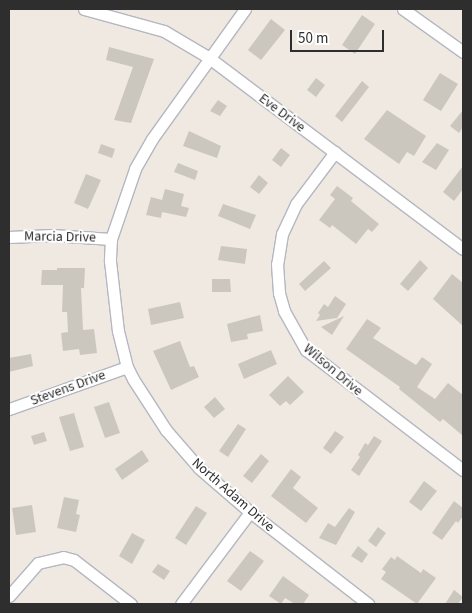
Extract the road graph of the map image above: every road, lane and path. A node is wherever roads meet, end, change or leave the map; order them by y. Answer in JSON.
{"nodes":[{"id":1,"x":84,"y":9,"type":"edge"},
{"id":2,"x":245,"y":9,"type":"edge"},
{"id":3,"x":404,"y":9,"type":"edge"},
{"id":4,"x":463,"y":52,"type":"edge"},
{"id":5,"x":208,"y":58,"type":"junction"},
{"id":6,"x":334,"y":152,"type":"junction"},
{"id":7,"x":9,"y":237,"type":"edge"},
{"id":8,"x":110,"y":239,"type":"junction"},
{"id":9,"x":463,"y":249,"type":"edge"},
{"id":10,"x":127,"y":367,"type":"junction"},
{"id":11,"x":9,"y":409,"type":"edge"},
{"id":12,"x":463,"y":470,"type":"edge"},
{"id":13,"x":250,"y":512,"type":"junction"},
{"id":14,"x":9,"y":596,"type":"edge"},
{"id":15,"x":131,"y":604,"type":"edge"},
{"id":16,"x":181,"y":604,"type":"edge"},
{"id":17,"x":368,"y":604,"type":"edge"}],
"edges":[{"from":1,"to":5,"type":"street","name":"Eve Drive"},
{"from":2,"to":5,"type":"street","name":"North Adam Drive"},
{"from":3,"to":4,"type":"street"},
{"from":5,"to":6,"type":"street","name":"Eve Drive"},
{"from":5,"to":8,"type":"street","name":"North Adam Drive"},
{"from":6,"to":9,"type":"street","name":"Eve Drive"},
{"from":6,"to":12,"type":"street","name":"Wilson Drive"},
{"from":7,"to":8,"type":"street","name":"Marcia Drive"},
{"from":8,"to":10,"type":"street","name":"North Adam Drive"},
{"from":10,"to":11,"type":"street","name":"Stevens Drive"},
{"from":10,"to":13,"type":"street","name":"North Adam Drive"},
{"from":13,"to":16,"type":"street"},
{"from":13,"to":17,"type":"street","name":"North Adam Drive"},
{"from":14,"to":15,"type":"street"}]}
